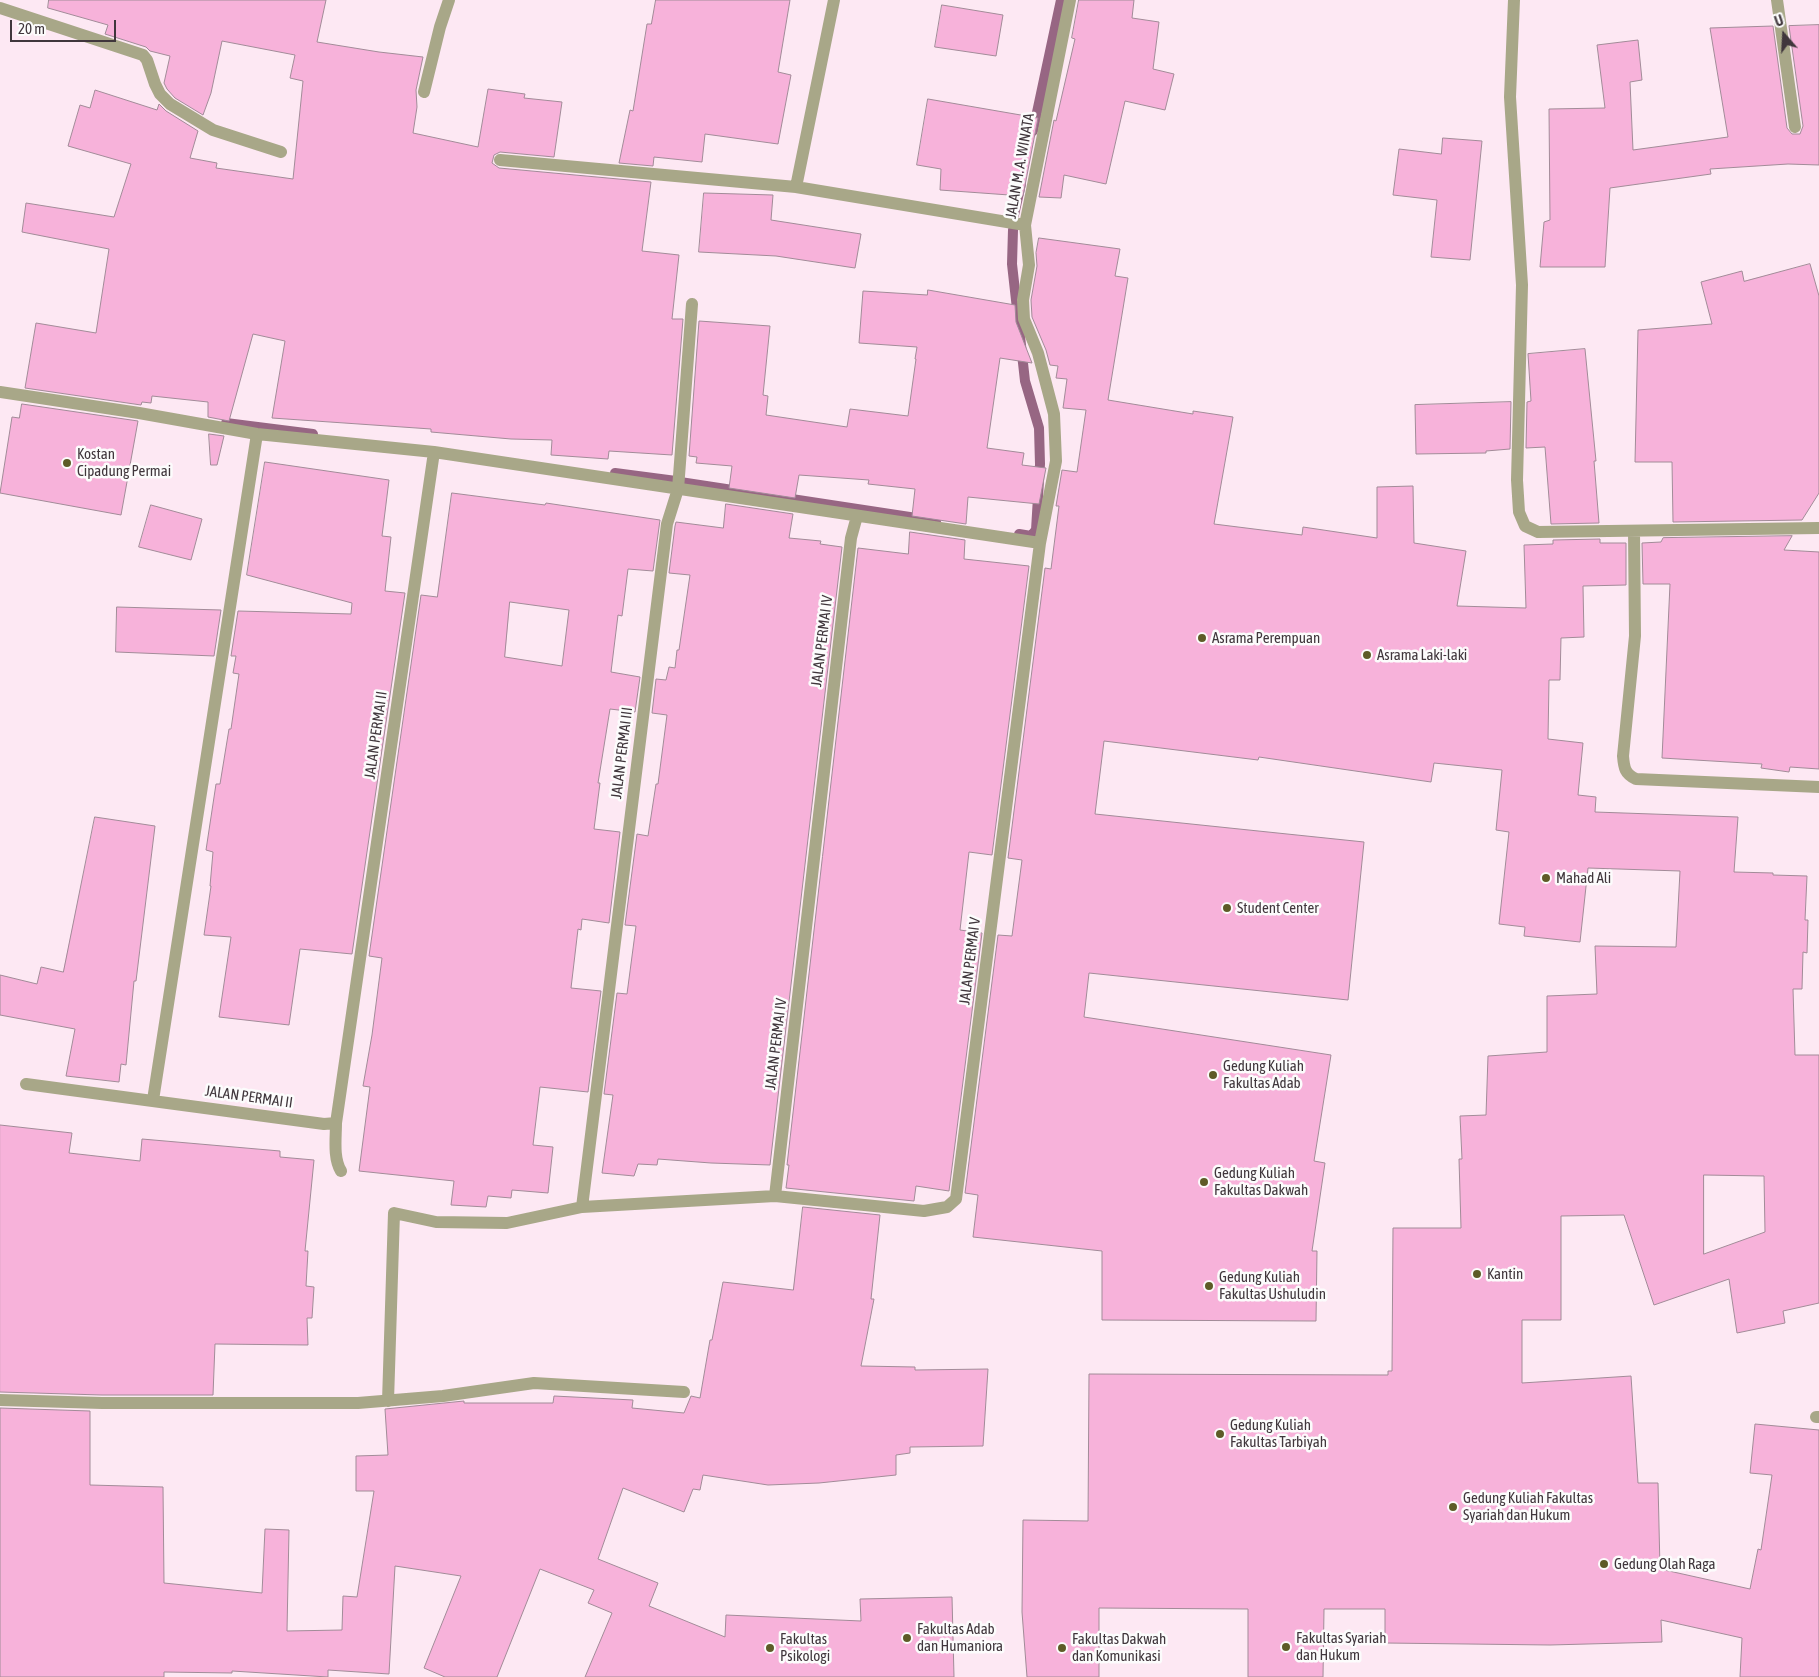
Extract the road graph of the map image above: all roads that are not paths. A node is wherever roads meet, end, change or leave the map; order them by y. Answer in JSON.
{"nodes":[{"id":1,"x":449,"y":0,"type":"edge"},
{"id":2,"x":834,"y":0,"type":"edge"},
{"id":3,"x":1070,"y":0,"type":"edge"},
{"id":4,"x":1514,"y":0,"type":"edge"},
{"id":5,"x":1777,"y":0,"type":"edge"},
{"id":6,"x":0,"y":8,"type":"edge"},
{"id":7,"x":424,"y":92,"type":"dead end"},
{"id":8,"x":1795,"y":127,"type":"dead end"},
{"id":9,"x":281,"y":152,"type":"dead end"},
{"id":10,"x":500,"y":160,"type":"dead end"},
{"id":11,"x":796,"y":187,"type":"junction"},
{"id":12,"x":1025,"y":225,"type":"junction"},
{"id":13,"x":692,"y":304,"type":"dead end"},
{"id":14,"x":0,"y":392,"type":"edge"},
{"id":15,"x":257,"y":434,"type":"junction"},
{"id":16,"x":434,"y":452,"type":"junction"},
{"id":17,"x":678,"y":489,"type":"junction"},
{"id":18,"x":857,"y":516,"type":"junction"},
{"id":19,"x":1819,"y":528,"type":"edge"},
{"id":20,"x":1634,"y":531,"type":"junction"},
{"id":21,"x":1040,"y":543,"type":"junction"},
{"id":22,"x":1819,"y":788,"type":"edge"},
{"id":23,"x":26,"y":1084,"type":"dead end"},
{"id":24,"x":153,"y":1100,"type":"junction"},
{"id":25,"x":336,"y":1123,"type":"junction"},
{"id":26,"x":341,"y":1171,"type":"dead end"},
{"id":27,"x":775,"y":1196,"type":"junction"},
{"id":28,"x":582,"y":1207,"type":"junction"},
{"id":29,"x":684,"y":1392,"type":"dead end"},
{"id":30,"x":0,"y":1400,"type":"edge"},
{"id":31,"x":388,"y":1401,"type":"junction"}],
"edges":[{"from":1,"to":7,"type":"street"},
{"from":2,"to":11,"type":"street"},
{"from":3,"to":12,"type":"street","name":"JALAN M. A. WINATA"},
{"from":4,"to":20,"type":"street"},
{"from":5,"to":8,"type":"street"},
{"from":6,"to":9,"type":"street"},
{"from":10,"to":11,"type":"street"},
{"from":11,"to":12,"type":"street"},
{"from":12,"to":21,"type":"street","name":"JALAN M. A. WINATA"},
{"from":13,"to":17,"type":"street","name":"JALAN PERMAI III"},
{"from":14,"to":15,"type":"street"},
{"from":15,"to":16,"type":"street"},
{"from":15,"to":24,"type":"street"},
{"from":16,"to":17,"type":"street"},
{"from":16,"to":25,"type":"street","name":"JALAN PERMAI II"},
{"from":17,"to":18,"type":"street"},
{"from":17,"to":28,"type":"street","name":"JALAN PERMAI III"},
{"from":18,"to":21,"type":"street"},
{"from":18,"to":27,"type":"street","name":"JALAN PERMAI IV"},
{"from":19,"to":20,"type":"street"},
{"from":20,"to":22,"type":"street"},
{"from":21,"to":27,"type":"street","name":"JALAN PERMAI V"},
{"from":23,"to":24,"type":"street","name":"JALAN PERMAI II"},
{"from":24,"to":25,"type":"street","name":"JALAN PERMAI II"},
{"from":25,"to":26,"type":"street"},
{"from":27,"to":28,"type":"street"},
{"from":28,"to":31,"type":"street"},
{"from":29,"to":31,"type":"street"},
{"from":30,"to":31,"type":"street"}]}
